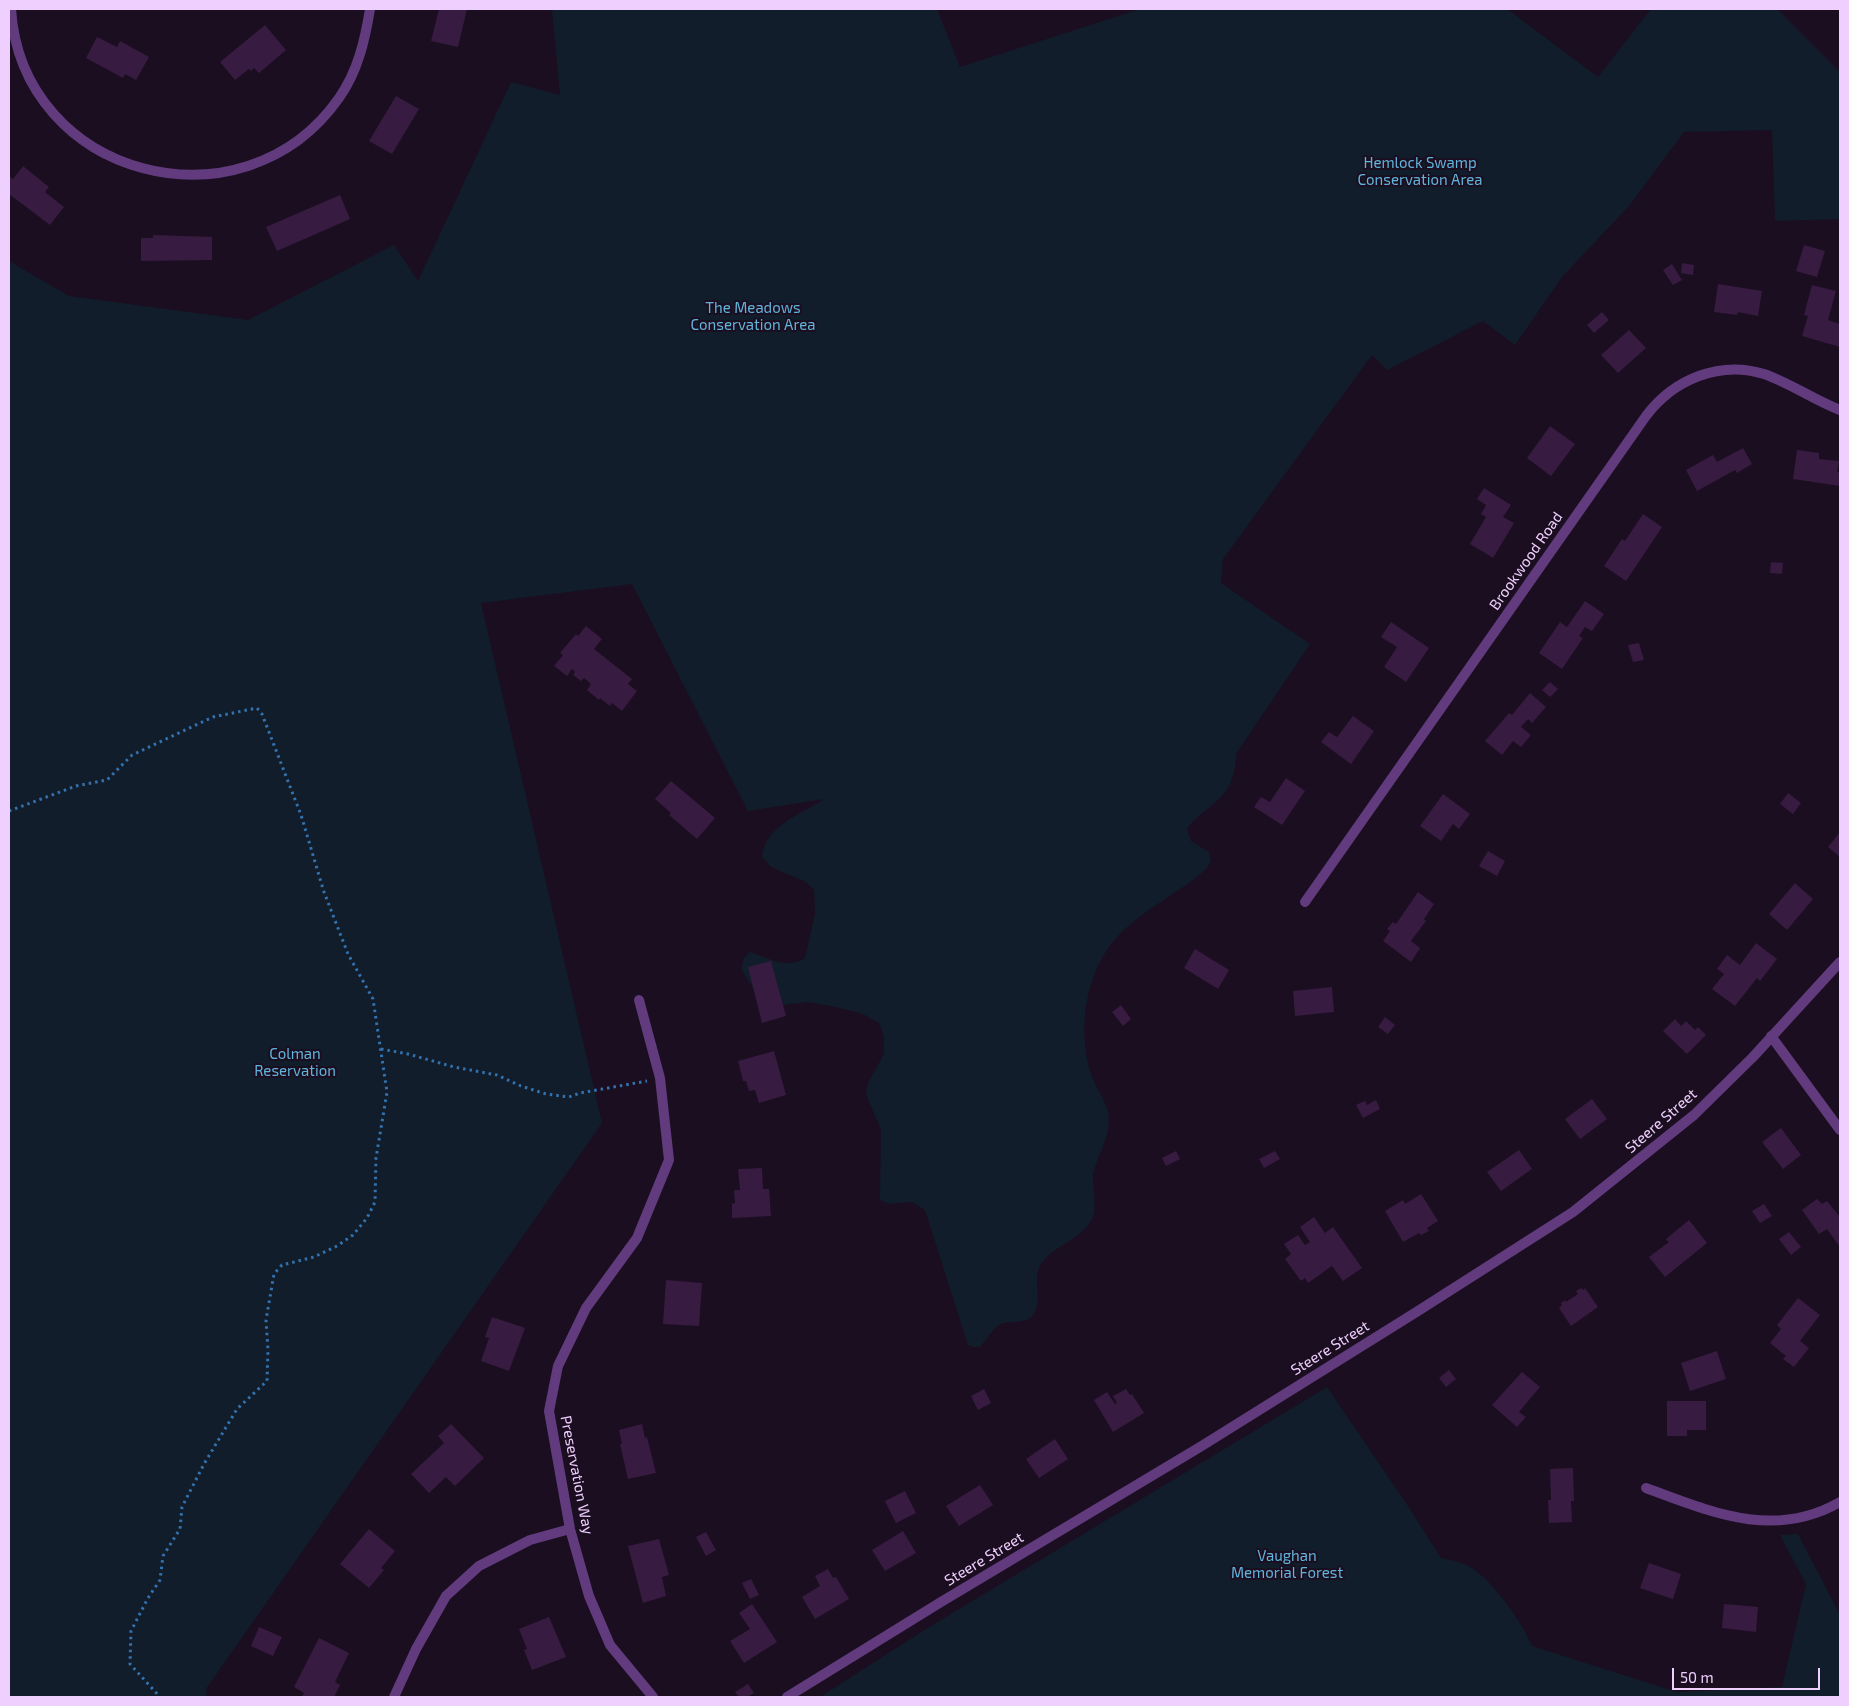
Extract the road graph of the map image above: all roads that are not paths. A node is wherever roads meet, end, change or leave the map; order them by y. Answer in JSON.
{"nodes":[{"id":1,"x":11,"y":9,"type":"edge"},
{"id":2,"x":370,"y":9,"type":"edge"},
{"id":3,"x":1840,"y":410,"type":"edge"},
{"id":4,"x":1305,"y":902,"type":"dead end"},
{"id":5,"x":1840,"y":962,"type":"edge"},
{"id":6,"x":639,"y":1000,"type":"dead end"},
{"id":7,"x":1770,"y":1036,"type":"junction"},
{"id":8,"x":1840,"y":1130,"type":"edge"},
{"id":9,"x":1646,"y":1488,"type":"dead end"},
{"id":10,"x":1840,"y":1502,"type":"edge"},
{"id":11,"x":570,"y":1529,"type":"junction"},
{"id":12,"x":394,"y":1697,"type":"edge"},
{"id":13,"x":653,"y":1697,"type":"edge"},
{"id":14,"x":787,"y":1697,"type":"edge"}],
"edges":[{"from":1,"to":2,"type":"street"},
{"from":3,"to":4,"type":"street","name":"Brookwood Road"},
{"from":5,"to":7,"type":"street","name":"Steere Street"},
{"from":6,"to":11,"type":"street","name":"Preservation Way"},
{"from":7,"to":8,"type":"street"},
{"from":7,"to":14,"type":"street","name":"Steere Street"},
{"from":9,"to":10,"type":"street"},
{"from":11,"to":12,"type":"street"},
{"from":11,"to":13,"type":"street","name":"Preservation Way"}]}
